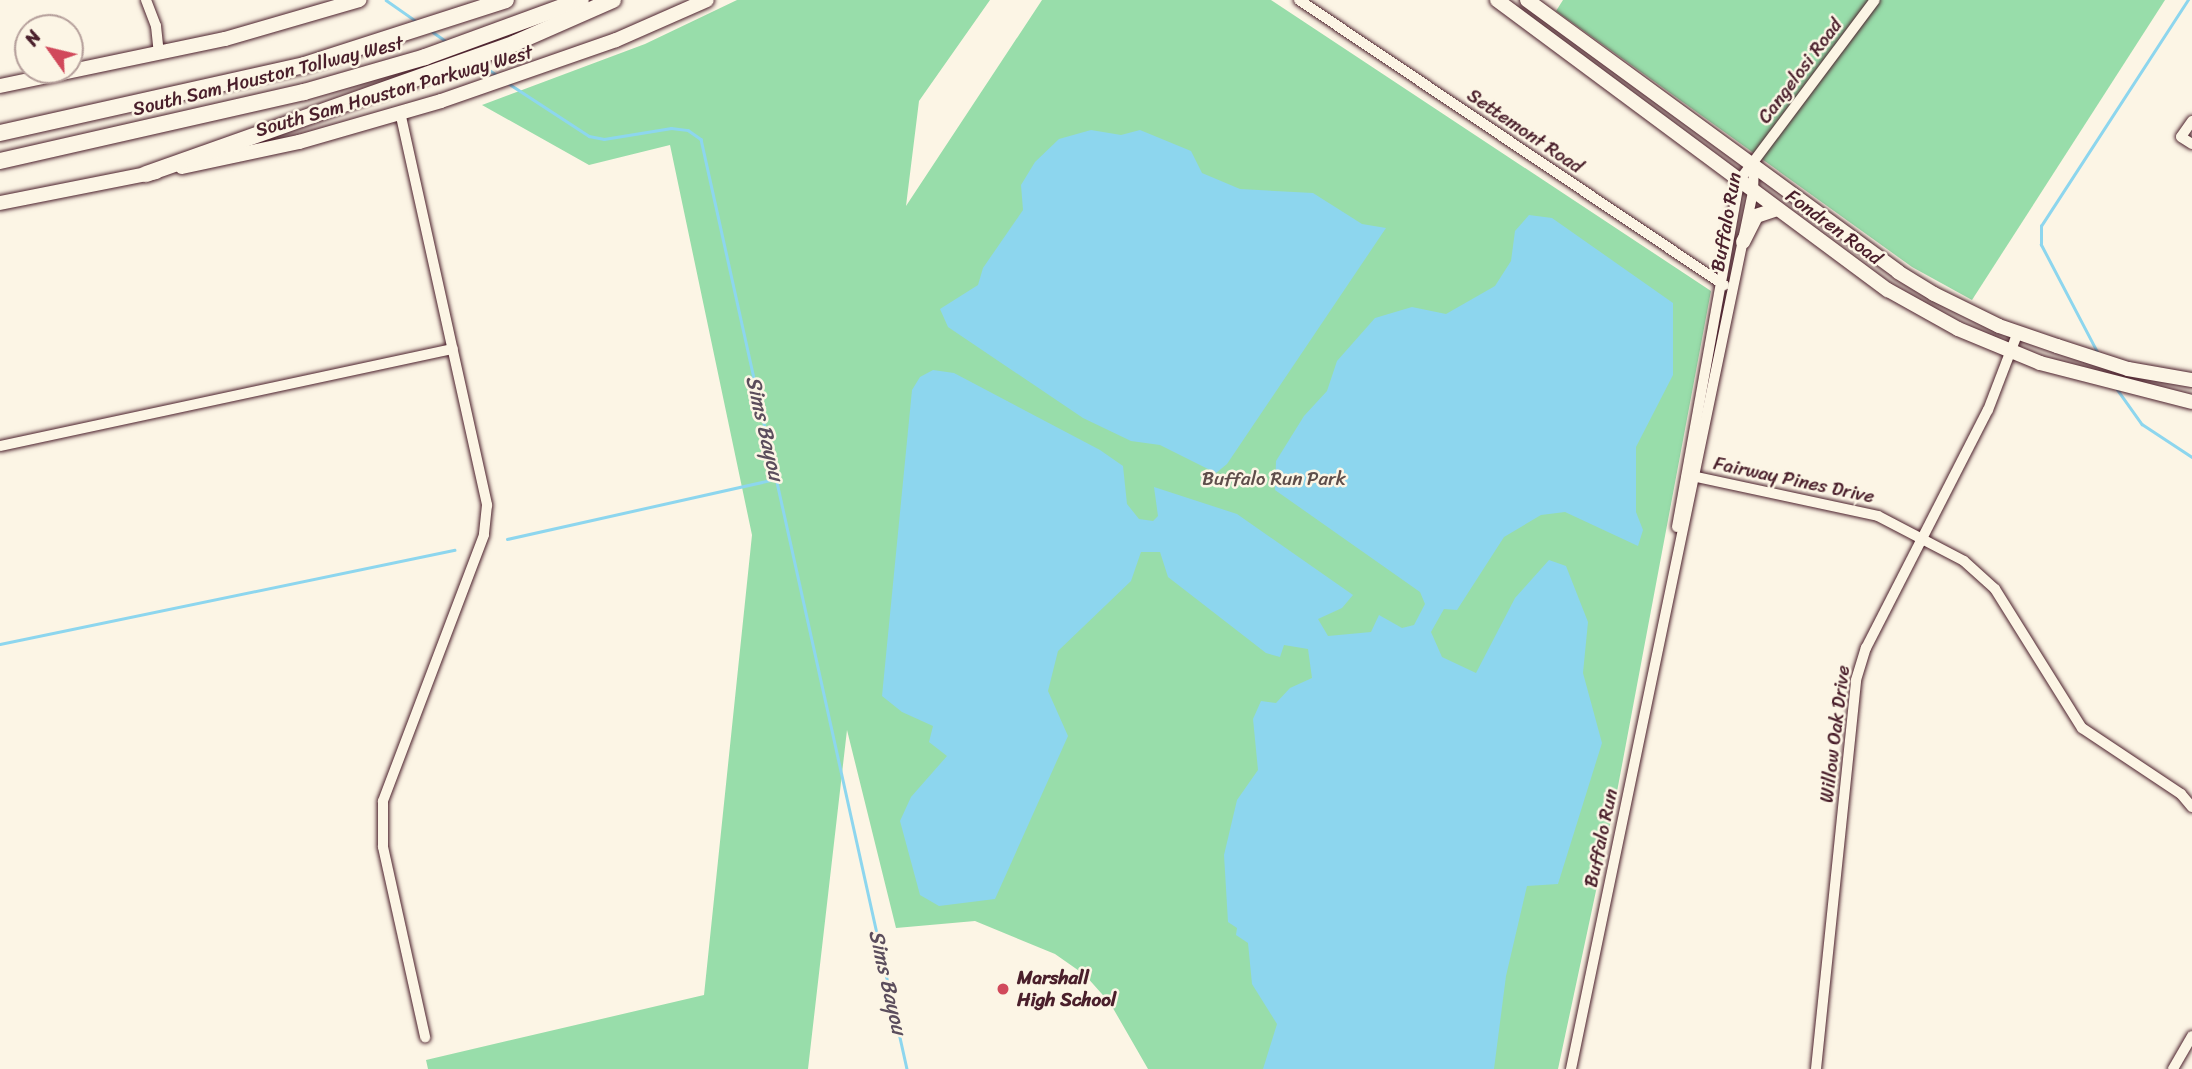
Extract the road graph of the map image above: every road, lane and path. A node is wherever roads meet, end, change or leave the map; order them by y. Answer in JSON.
{"nodes":[{"id":1,"x":146,"y":0,"type":"edge"},
{"id":2,"x":506,"y":0,"type":"edge"},
{"id":3,"x":581,"y":0,"type":"edge"},
{"id":4,"x":613,"y":0,"type":"edge"},
{"id":5,"x":707,"y":0,"type":"edge"},
{"id":6,"x":1299,"y":0,"type":"edge"},
{"id":7,"x":1497,"y":0,"type":"edge"},
{"id":8,"x":1527,"y":0,"type":"edge"},
{"id":9,"x":1875,"y":0,"type":"edge"},
{"id":10,"x":352,"y":2,"type":"edge"},
{"id":11,"x":1563,"y":26,"type":"junction"},
{"id":12,"x":1552,"y":41,"type":"junction"},
{"id":13,"x":159,"y":54,"type":"junction"},
{"id":14,"x":0,"y":86,"type":"edge"},
{"id":15,"x":1666,"y":101,"type":"junction"},
{"id":16,"x":400,"y":112,"type":"junction"},
{"id":17,"x":1654,"y":118,"type":"junction"},
{"id":18,"x":2192,"y":121,"type":"edge"},
{"id":19,"x":0,"y":133,"type":"edge"},
{"id":20,"x":2192,"y":144,"type":"edge"},
{"id":21,"x":0,"y":161,"type":"edge"},
{"id":22,"x":1754,"y":164,"type":"junction"},
{"id":23,"x":146,"y":174,"type":"junction"},
{"id":24,"x":1739,"y":181,"type":"junction"},
{"id":25,"x":1753,"y":192,"type":"junction"},
{"id":26,"x":0,"y":203,"type":"edge"},
{"id":27,"x":1777,"y":209,"type":"junction"},
{"id":28,"x":1743,"y":242,"type":"junction"},
{"id":29,"x":1898,"y":272,"type":"junction"},
{"id":30,"x":1718,"y":282,"type":"junction"},
{"id":31,"x":1732,"y":290,"type":"junction"},
{"id":32,"x":1888,"y":290,"type":"junction"},
{"id":33,"x":2018,"y":332,"type":"junction"},
{"id":34,"x":453,"y":349,"type":"junction"},
{"id":35,"x":2010,"y":352,"type":"junction"},
{"id":36,"x":2167,"y":374,"type":"junction"},
{"id":37,"x":2192,"y":380,"type":"edge"},
{"id":38,"x":2164,"y":395,"type":"junction"},
{"id":39,"x":2192,"y":402,"type":"edge"},
{"id":40,"x":0,"y":446,"type":"edge"},
{"id":41,"x":1689,"y":475,"type":"junction"},
{"id":42,"x":1924,"y":537,"type":"junction"},
{"id":43,"x":2192,"y":807,"type":"edge"},
{"id":44,"x":425,"y":1037,"type":"dead end"},
{"id":45,"x":2192,"y":1037,"type":"edge"},
{"id":46,"x":1571,"y":1069,"type":"edge"},
{"id":47,"x":1816,"y":1069,"type":"edge"},
{"id":48,"x":2173,"y":1069,"type":"edge"}],
"edges":[{"from":1,"to":13,"type":"street"},
{"from":2,"to":19,"type":"highway","name":"South Sam Houston Tollway West"},
{"from":3,"to":21,"type":"highway","name":"South Sam Houston Tollway West"},
{"from":4,"to":23,"type":"highway"},
{"from":5,"to":16,"type":"main road","name":"South Sam Houston Parkway West"},
{"from":6,"to":30,"type":"street","name":"Settemont Road"},
{"from":7,"to":12,"type":"main road","name":"Fondren Road"},
{"from":8,"to":11,"type":"main road","name":"Fondren Road"},
{"from":9,"to":22,"type":"street","name":"Cangelosi Road"},
{"from":10,"to":13,"type":"main road"},
{"from":11,"to":12,"type":"main road"},
{"from":11,"to":15,"type":"main road","name":"Fondren Road"},
{"from":12,"to":17,"type":"main road","name":"Fondren Road"},
{"from":13,"to":14,"type":"main road"},
{"from":15,"to":17,"type":"main road"},
{"from":15,"to":22,"type":"main road","name":"Fondren Road"},
{"from":16,"to":23,"type":"main road","name":"South Sam Houston Parkway West"},
{"from":16,"to":34,"type":"street"},
{"from":17,"to":24,"type":"main road","name":"Fondren Road"},
{"from":18,"to":20,"type":"street"},
{"from":22,"to":24,"type":"street","name":"Buffalo Run"},
{"from":22,"to":25,"type":"street","name":"Buffalo Run"},
{"from":22,"to":29,"type":"main road","name":"Fondren Road"},
{"from":23,"to":26,"type":"main road","name":"South Sam Houston Parkway West"},
{"from":24,"to":25,"type":"main road","name":"Fondren Road"},
{"from":24,"to":30,"type":"street","name":"Buffalo Run"},
{"from":25,"to":27,"type":"main road","name":"Fondren Road"},
{"from":25,"to":28,"type":"street","name":"Buffalo Run"},
{"from":27,"to":28,"type":"main road"},
{"from":27,"to":32,"type":"main road","name":"Fondren Road"},
{"from":28,"to":31,"type":"street","name":"Buffalo Run"},
{"from":29,"to":32,"type":"main road"},
{"from":29,"to":33,"type":"main road","name":"Fondren Road"},
{"from":30,"to":31,"type":"street","name":"Settemont Road"},
{"from":30,"to":41,"type":"street","name":"Buffalo Run"},
{"from":31,"to":41,"type":"street","name":"Buffalo Run"},
{"from":32,"to":35,"type":"main road","name":"Fondren Road"},
{"from":33,"to":35,"type":"street","name":"Willow Oak Drive"},
{"from":33,"to":36,"type":"main road","name":"Fondren Road"},
{"from":34,"to":40,"type":"street"},
{"from":34,"to":44,"type":"street"},
{"from":35,"to":38,"type":"main road","name":"Fondren Road"},
{"from":35,"to":42,"type":"street","name":"Willow Oak Drive"},
{"from":36,"to":37,"type":"main road","name":"Fondren Road"},
{"from":36,"to":38,"type":"street"},
{"from":38,"to":39,"type":"main road","name":"Fondren Road"},
{"from":41,"to":42,"type":"street","name":"Fairway Pines Drive"},
{"from":41,"to":46,"type":"street","name":"Buffalo Run"},
{"from":42,"to":43,"type":"street","name":"Fairway Pines Drive"},
{"from":42,"to":47,"type":"street","name":"Willow Oak Drive"},
{"from":45,"to":48,"type":"street"}]}
